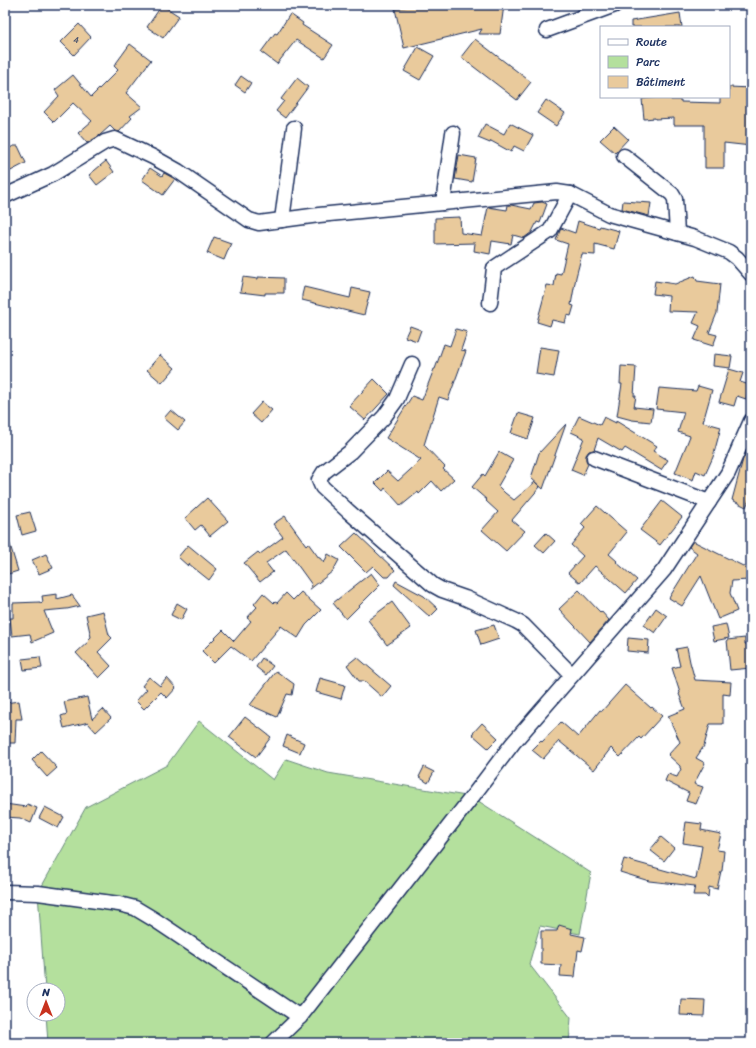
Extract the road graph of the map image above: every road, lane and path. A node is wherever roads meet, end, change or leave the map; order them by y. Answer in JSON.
{"nodes":[{"id":1,"x":615,"y":5,"type":"edge"},
{"id":2,"x":547,"y":30,"type":"dead end"},
{"id":3,"x":294,"y":128,"type":"dead end"},
{"id":4,"x":453,"y":134,"type":"dead end"},
{"id":5,"x":624,"y":156,"type":"dead end"},
{"id":6,"x":570,"y":194,"type":"junction"},
{"id":7,"x":5,"y":196,"type":"edge"},
{"id":8,"x":443,"y":203,"type":"junction"},
{"id":9,"x":282,"y":220,"type":"junction"},
{"id":10,"x":677,"y":233,"type":"junction"},
{"id":11,"x":751,"y":274,"type":"edge"},
{"id":12,"x":490,"y":303,"type":"dead end"},
{"id":13,"x":412,"y":364,"type":"dead end"},
{"id":14,"x":751,"y":421,"type":"edge"},
{"id":15,"x":594,"y":458,"type":"dead end"},
{"id":16,"x":709,"y":502,"type":"junction"},
{"id":17,"x":572,"y":675,"type":"junction"},
{"id":18,"x":5,"y":892,"type":"edge"},
{"id":19,"x":300,"y":1017,"type":"junction"},
{"id":20,"x":273,"y":1043,"type":"edge"}],
"edges":[{"from":1,"to":2,"type":"street"},
{"from":3,"to":9,"type":"street"},
{"from":4,"to":8,"type":"street"},
{"from":5,"to":10,"type":"street"},
{"from":6,"to":8,"type":"street"},
{"from":6,"to":10,"type":"street"},
{"from":6,"to":12,"type":"street"},
{"from":7,"to":9,"type":"street"},
{"from":8,"to":9,"type":"street"},
{"from":10,"to":11,"type":"street"},
{"from":13,"to":17,"type":"street"},
{"from":14,"to":16,"type":"street"},
{"from":15,"to":16,"type":"street"},
{"from":16,"to":17,"type":"street"},
{"from":17,"to":19,"type":"street"},
{"from":18,"to":19,"type":"street"},
{"from":19,"to":20,"type":"street"}]}
